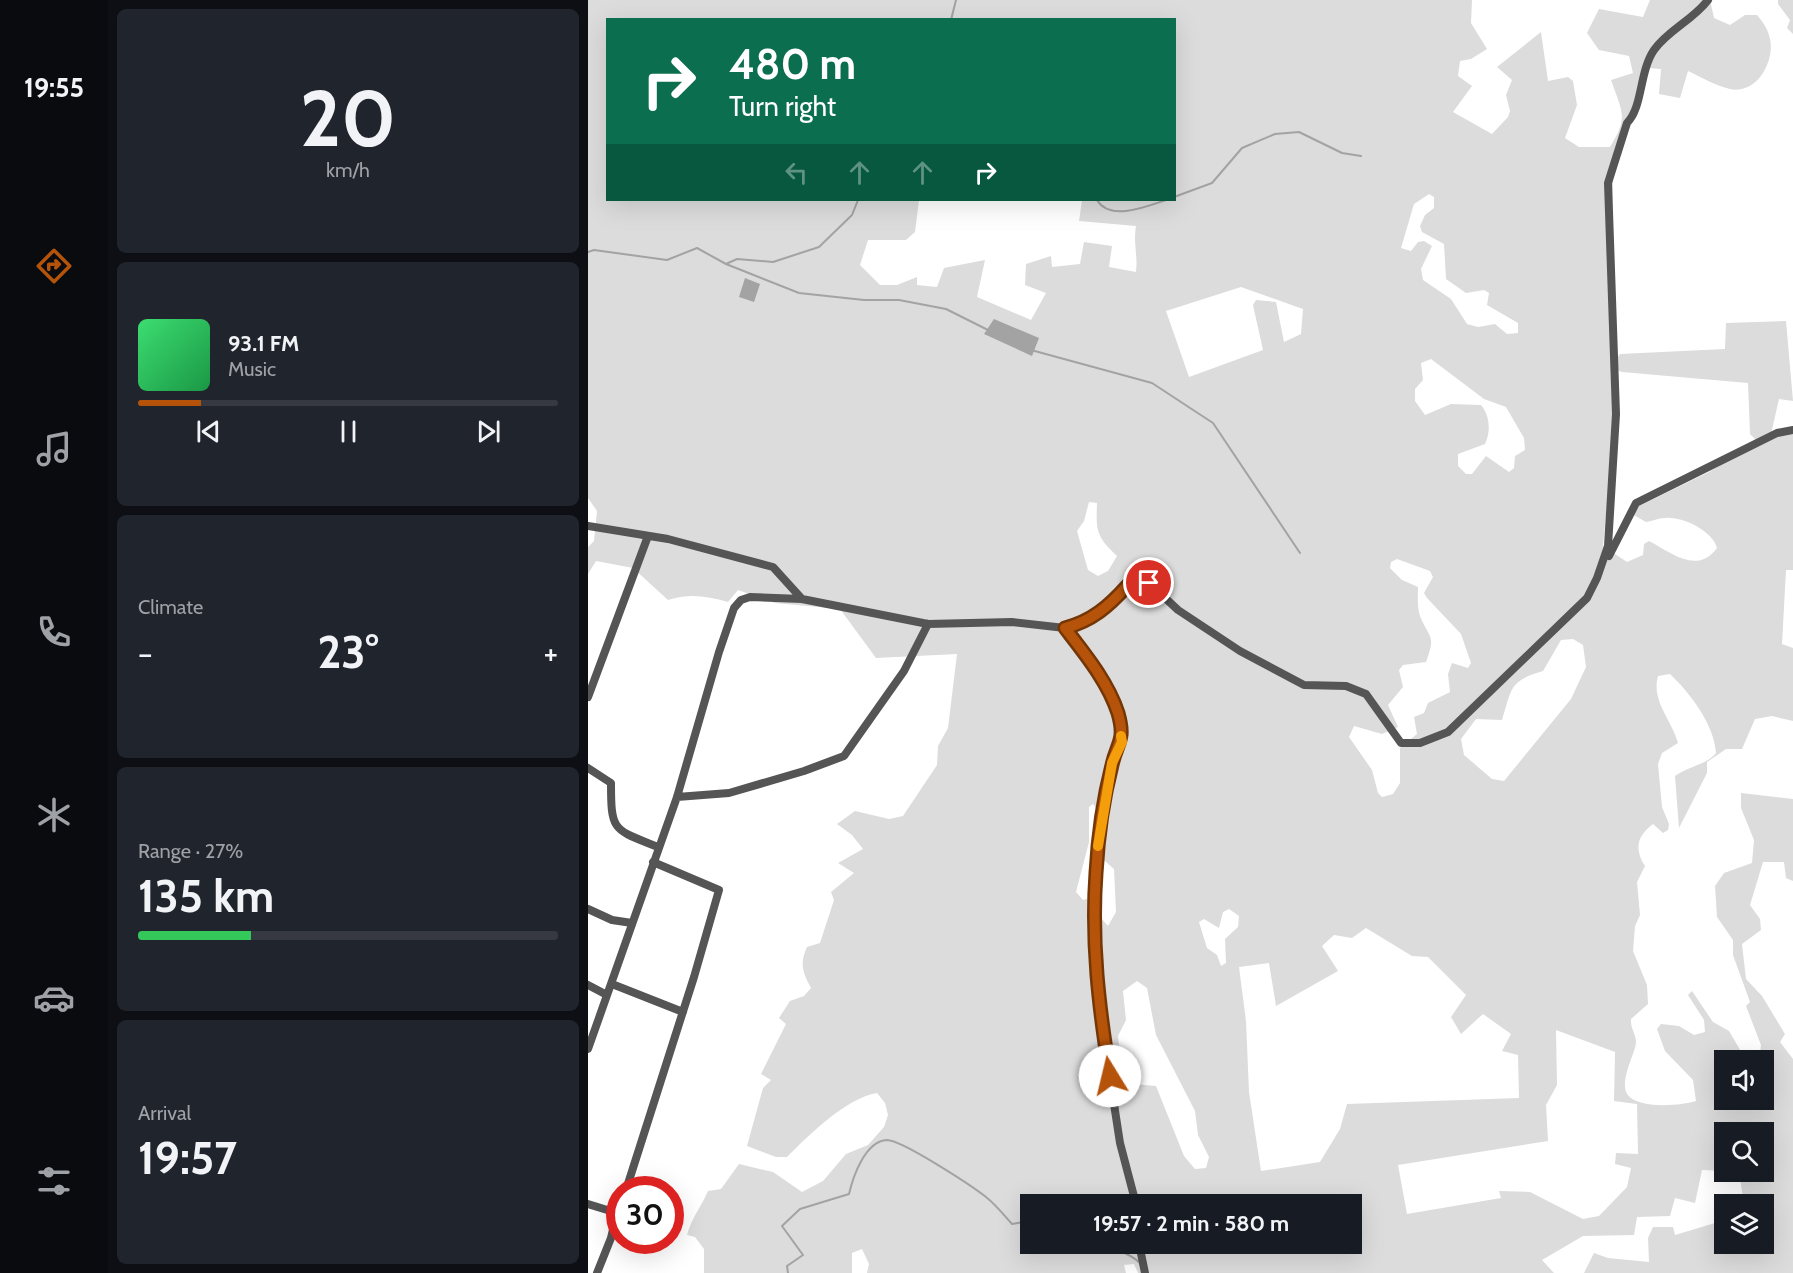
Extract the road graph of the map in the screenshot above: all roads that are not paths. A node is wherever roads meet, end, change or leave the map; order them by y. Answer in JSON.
{"nodes":[{"id":1,"x":1708,"y":0,"type":"edge"},
{"id":2,"x":1793,"y":430,"type":"edge"},
{"id":3,"x":588,"y":525,"type":"edge"},
{"id":4,"x":648,"y":536,"type":"junction"},
{"id":5,"x":1597,"y":578,"type":"junction"},
{"id":6,"x":802,"y":599,"type":"junction"},
{"id":7,"x":928,"y":624,"type":"junction"},
{"id":8,"x":1065,"y":628,"type":"junction"},
{"id":9,"x":588,"y":697,"type":"edge"},
{"id":10,"x":588,"y":768,"type":"edge"},
{"id":11,"x":677,"y":797,"type":"junction"},
{"id":12,"x":658,"y":847,"type":"junction"},
{"id":13,"x":653,"y":862,"type":"junction"},
{"id":14,"x":588,"y":909,"type":"edge"},
{"id":15,"x":632,"y":923,"type":"junction"},
{"id":16,"x":612,"y":984,"type":"junction"},
{"id":17,"x":588,"y":985,"type":"edge"},
{"id":18,"x":608,"y":995,"type":"junction"},
{"id":19,"x":682,"y":1012,"type":"junction"},
{"id":20,"x":588,"y":1048,"type":"edge"},
{"id":21,"x":630,"y":1176,"type":"edge"},
{"id":22,"x":1133,"y":1194,"type":"edge"},
{"id":23,"x":588,"y":1204,"type":"edge"},
{"id":24,"x":606,"y":1208,"type":"edge"},
{"id":25,"x":606,"y":1243,"type":"edge"},
{"id":26,"x":588,"y":1271,"type":"edge"},
{"id":27,"x":595,"y":1273,"type":"edge"}],
"edges":[{"from":1,"to":5,"type":"street"},
{"from":2,"to":5,"type":"street"},
{"from":3,"to":4,"type":"street"},
{"from":4,"to":6,"type":"street"},
{"from":4,"to":9,"type":"street"},
{"from":5,"to":8,"type":"street"},
{"from":6,"to":7,"type":"street"},
{"from":6,"to":11,"type":"street"},
{"from":7,"to":8,"type":"street"},
{"from":7,"to":11,"type":"street"},
{"from":8,"to":22,"type":"street"},
{"from":10,"to":12,"type":"street"},
{"from":11,"to":12,"type":"street"},
{"from":12,"to":13,"type":"street"},
{"from":13,"to":15,"type":"street"},
{"from":13,"to":19,"type":"street"},
{"from":14,"to":15,"type":"street"},
{"from":15,"to":16,"type":"street"},
{"from":16,"to":18,"type":"street"},
{"from":16,"to":19,"type":"street"},
{"from":17,"to":18,"type":"street"},
{"from":18,"to":20,"type":"street"},
{"from":19,"to":21,"type":"street"},
{"from":23,"to":24,"type":"street"},
{"from":25,"to":27,"type":"street"},
{"from":26,"to":27,"type":"street"}]}
